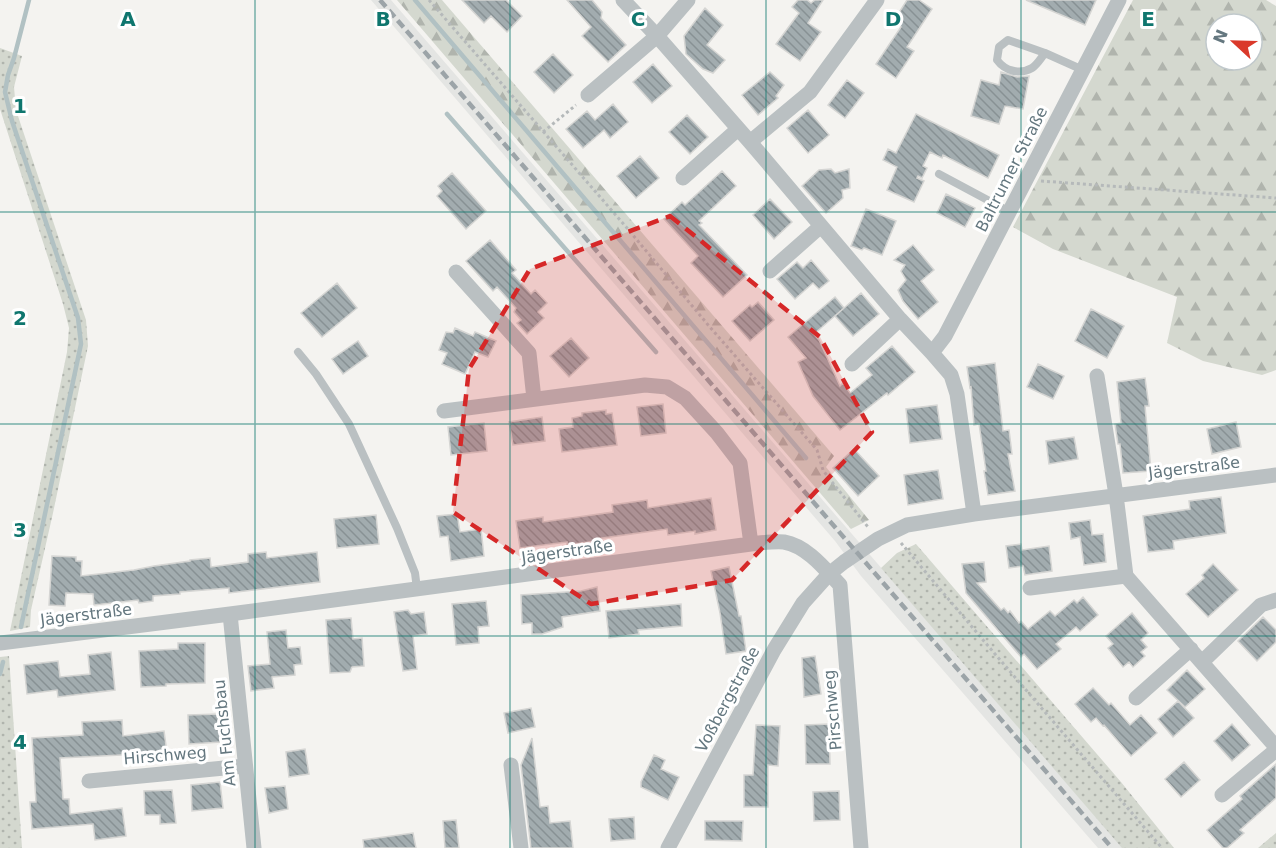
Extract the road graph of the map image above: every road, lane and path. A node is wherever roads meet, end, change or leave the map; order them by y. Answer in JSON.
{"nodes":[{"id":1,"x":429,"y":0,"type":"edge"},
{"id":2,"x":624,"y":0,"type":"edge"},
{"id":3,"x":688,"y":0,"type":"edge"},
{"id":4,"x":876,"y":0,"type":"edge"},
{"id":5,"x":1119,"y":0,"type":"edge"},
{"id":6,"x":657,"y":36,"type":"junction"},
{"id":7,"x":1045,"y":53,"type":"junction"},
{"id":8,"x":1083,"y":70,"type":"junction"},
{"id":9,"x":588,"y":96,"type":"joint"},
{"id":10,"x":738,"y":129,"type":"junction"},
{"id":11,"x":543,"y":132,"type":"junction"},
{"id":12,"x":750,"y":142,"type":"junction"},
{"id":13,"x":939,"y":174,"type":"dead end"},
{"id":14,"x":683,"y":178,"type":"dead end"},
{"id":15,"x":1025,"y":180,"type":"junction"},
{"id":16,"x":1276,"y":198,"type":"edge"},
{"id":17,"x":1010,"y":212,"type":"junction"},
{"id":18,"x":821,"y":226,"type":"junction"},
{"id":19,"x":770,"y":271,"type":"dead end"},
{"id":20,"x":456,"y":272,"type":"dead end"},
{"id":21,"x":900,"y":319,"type":"junction"},
{"id":22,"x":298,"y":352,"type":"dead end"},
{"id":23,"x":932,"y":353,"type":"junction"},
{"id":24,"x":852,"y":364,"type":"dead end"},
{"id":25,"x":1097,"y":376,"type":"dead end"},
{"id":26,"x":534,"y":399,"type":"junction"},
{"id":27,"x":444,"y":411,"type":"dead end"},
{"id":28,"x":1276,"y":475,"type":"edge"},
{"id":29,"x":1116,"y":495,"type":"junction"},
{"id":30,"x":974,"y":514,"type":"junction"},
{"id":31,"x":875,"y":528,"type":"dead end"},
{"id":32,"x":896,"y":530,"type":"junction"},
{"id":33,"x":751,"y":544,"type":"junction"},
{"id":34,"x":829,"y":574,"type":"junction"},
{"id":35,"x":1126,"y":576,"type":"junction"},
{"id":36,"x":1030,"y":588,"type":"dead end"},
{"id":37,"x":417,"y":589,"type":"junction"},
{"id":38,"x":1276,"y":600,"type":"edge"},
{"id":39,"x":230,"y":614,"type":"junction"},
{"id":40,"x":0,"y":643,"type":"edge"},
{"id":41,"x":1191,"y":649,"type":"junction"},
{"id":42,"x":1202,"y":662,"type":"junction"},
{"id":43,"x":1136,"y":698,"type":"dead end"},
{"id":44,"x":1276,"y":748,"type":"edge"},
{"id":45,"x":511,"y":765,"type":"dead end"},
{"id":46,"x":245,"y":766,"type":"junction"},
{"id":47,"x":89,"y":781,"type":"dead end"},
{"id":48,"x":1222,"y":795,"type":"dead end"},
{"id":49,"x":254,"y":848,"type":"edge"},
{"id":50,"x":521,"y":848,"type":"edge"},
{"id":51,"x":668,"y":848,"type":"edge"},
{"id":52,"x":861,"y":848,"type":"edge"},
{"id":53,"x":1162,"y":848,"type":"edge"}],
"edges":[{"from":1,"to":11,"type":"path"},
{"from":2,"to":6,"type":"street"},
{"from":3,"to":6,"type":"street"},
{"from":4,"to":12,"type":"street"},
{"from":5,"to":8,"type":"street","name":"Baltrumer Straße"},
{"from":6,"to":9,"type":"street"},
{"from":6,"to":10,"type":"street"},
{"from":7,"to":7,"type":"lane"},
{"from":7,"to":8,"type":"lane"},
{"from":8,"to":15,"type":"street","name":"Baltrumer Straße"},
{"from":9,"to":11,"type":"path"},
{"from":10,"to":12,"type":"street"},
{"from":10,"to":14,"type":"street"},
{"from":11,"to":31,"type":"path"},
{"from":12,"to":18,"type":"street"},
{"from":13,"to":17,"type":"lane"},
{"from":15,"to":16,"type":"path"},
{"from":15,"to":17,"type":"street","name":"Baltrumer Straße"},
{"from":17,"to":23,"type":"street","name":"Baltrumer Straße"},
{"from":18,"to":19,"type":"street"},
{"from":18,"to":21,"type":"street"},
{"from":20,"to":26,"type":"street"},
{"from":21,"to":23,"type":"street"},
{"from":21,"to":24,"type":"street"},
{"from":22,"to":37,"type":"lane"},
{"from":23,"to":30,"type":"street"},
{"from":25,"to":29,"type":"street"},
{"from":26,"to":27,"type":"street"},
{"from":26,"to":33,"type":"street"},
{"from":28,"to":29,"type":"street","name":"Jägerstraße"},
{"from":29,"to":30,"type":"street","name":"Jägerstraße"},
{"from":29,"to":35,"type":"street"},
{"from":30,"to":32,"type":"street","name":"Jägerstraße"},
{"from":32,"to":34,"type":"street","name":"Jägerstraße"},
{"from":32,"to":53,"type":"path"},
{"from":33,"to":34,"type":"street","name":"Jägerstraße"},
{"from":33,"to":37,"type":"street","name":"Jägerstraße"},
{"from":34,"to":51,"type":"street","name":"Voßbergstraße"},
{"from":34,"to":52,"type":"street","name":"Pirschweg"},
{"from":35,"to":36,"type":"street"},
{"from":35,"to":41,"type":"street"},
{"from":37,"to":39,"type":"street","name":"Jägerstraße"},
{"from":38,"to":42,"type":"street"},
{"from":39,"to":40,"type":"street","name":"Jägerstraße"},
{"from":39,"to":46,"type":"street","name":"Am Fuchsbau"},
{"from":41,"to":42,"type":"street"},
{"from":41,"to":43,"type":"street"},
{"from":42,"to":44,"type":"street"},
{"from":44,"to":48,"type":"street"},
{"from":45,"to":50,"type":"street"},
{"from":46,"to":47,"type":"street","name":"Hirschweg"},
{"from":46,"to":49,"type":"street","name":"Am Fuchsbau"}]}
